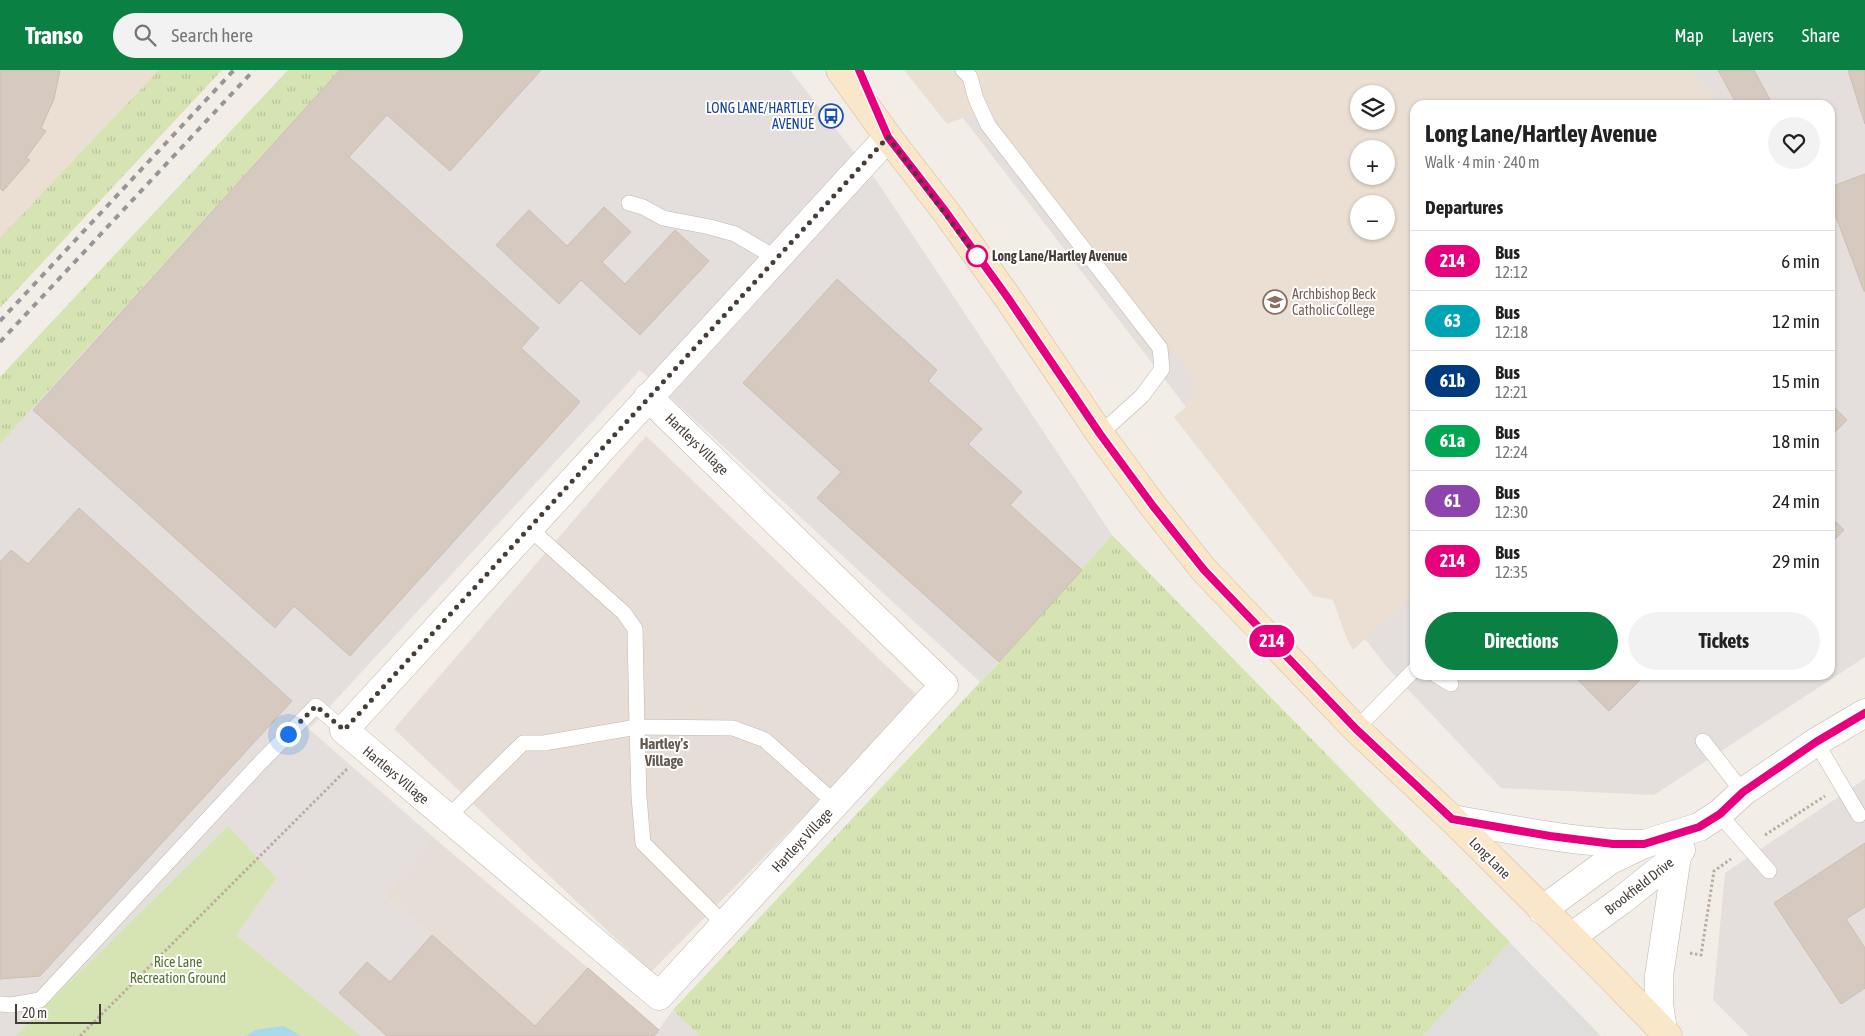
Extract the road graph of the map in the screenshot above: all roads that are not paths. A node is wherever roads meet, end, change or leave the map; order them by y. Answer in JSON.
{"nodes":[{"id":1,"x":840,"y":70,"type":"edge"},
{"id":2,"x":859,"y":70,"type":"edge"},
{"id":3,"x":963,"y":70,"type":"edge"},
{"id":4,"x":888,"y":137,"type":"junction"},
{"id":5,"x":629,"y":202,"type":"dead end"},
{"id":6,"x":776,"y":258,"type":"junction"},
{"id":7,"x":648,"y":397,"type":"junction"},
{"id":8,"x":1100,"y":434,"type":"junction"},
{"id":9,"x":529,"y":528,"type":"junction"},
{"id":10,"x":1410,"y":675,"type":"edge"},
{"id":11,"x":1444,"y":680,"type":"edge"},
{"id":12,"x":1451,"y":684,"type":"dead end"},
{"id":13,"x":1865,"y":712,"type":"edge"},
{"id":14,"x":637,"y":727,"type":"junction"},
{"id":15,"x":1356,"y":729,"type":"junction"},
{"id":16,"x":344,"y":730,"type":"junction"},
{"id":17,"x":1703,"y":741,"type":"dead end"},
{"id":18,"x":1816,"y":742,"type":"junction"},
{"id":19,"x":1743,"y":792,"type":"junction"},
{"id":20,"x":835,"y":803,"type":"junction"},
{"id":21,"x":1859,"y":815,"type":"dead end"},
{"id":22,"x":447,"y":818,"type":"junction"},
{"id":23,"x":1452,"y":819,"type":"junction"},
{"id":24,"x":1709,"y":820,"type":"junction"},
{"id":25,"x":1644,"y":844,"type":"junction"},
{"id":26,"x":1677,"y":856,"type":"junction"},
{"id":27,"x":1768,"y":871,"type":"dead end"},
{"id":28,"x":1542,"y":910,"type":"junction"},
{"id":29,"x":724,"y":924,"type":"junction"},
{"id":30,"x":1571,"y":937,"type":"junction"},
{"id":31,"x":6,"y":1004,"type":"edge"},
{"id":32,"x":0,"y":1015,"type":"edge"},
{"id":33,"x":1666,"y":1033,"type":"edge"}],
"edges":[{"from":1,"to":4,"type":"main road","name":"Long Lane"},
{"from":2,"to":4,"type":"main road","name":"Long Lane"},
{"from":3,"to":8,"type":"lane"},
{"from":4,"to":6,"type":"street"},
{"from":4,"to":8,"type":"main road","name":"Long Lane"},
{"from":5,"to":6,"type":"lane"},
{"from":6,"to":7,"type":"street"},
{"from":7,"to":9,"type":"street"},
{"from":7,"to":20,"type":"street","name":"Hartleys Village"},
{"from":8,"to":15,"type":"main road","name":"Long Lane"},
{"from":9,"to":14,"type":"lane"},
{"from":9,"to":16,"type":"street"},
{"from":10,"to":15,"type":"lane"},
{"from":11,"to":12,"type":"lane"},
{"from":13,"to":18,"type":"street","name":"Brookfield Drive"},
{"from":14,"to":20,"type":"lane"},
{"from":14,"to":22,"type":"lane"},
{"from":14,"to":29,"type":"lane"},
{"from":15,"to":23,"type":"main road","name":"Long Lane"},
{"from":16,"to":22,"type":"street","name":"Hartleys Village"},
{"from":16,"to":31,"type":"lane"},
{"from":17,"to":19,"type":"lane"},
{"from":18,"to":19,"type":"street","name":"Brookfield Drive"},
{"from":18,"to":21,"type":"lane"},
{"from":19,"to":24,"type":"street","name":"Brookfield Drive"},
{"from":20,"to":29,"type":"street","name":"Hartleys Village"},
{"from":22,"to":29,"type":"street","name":"Hartleys Village"},
{"from":23,"to":25,"type":"street"},
{"from":23,"to":28,"type":"main road","name":"Long Lane"},
{"from":24,"to":25,"type":"street","name":"Brookfield Drive"},
{"from":24,"to":26,"type":"street","name":"Brookfield Drive"},
{"from":24,"to":27,"type":"lane"},
{"from":25,"to":28,"type":"street","name":"Brookfield Drive"},
{"from":26,"to":30,"type":"street","name":"Brookfield Drive"},
{"from":26,"to":33,"type":"street"},
{"from":28,"to":30,"type":"main road","name":"Long Lane"},
{"from":30,"to":33,"type":"main road","name":"Long Lane"},
{"from":31,"to":32,"type":"lane"}]}
